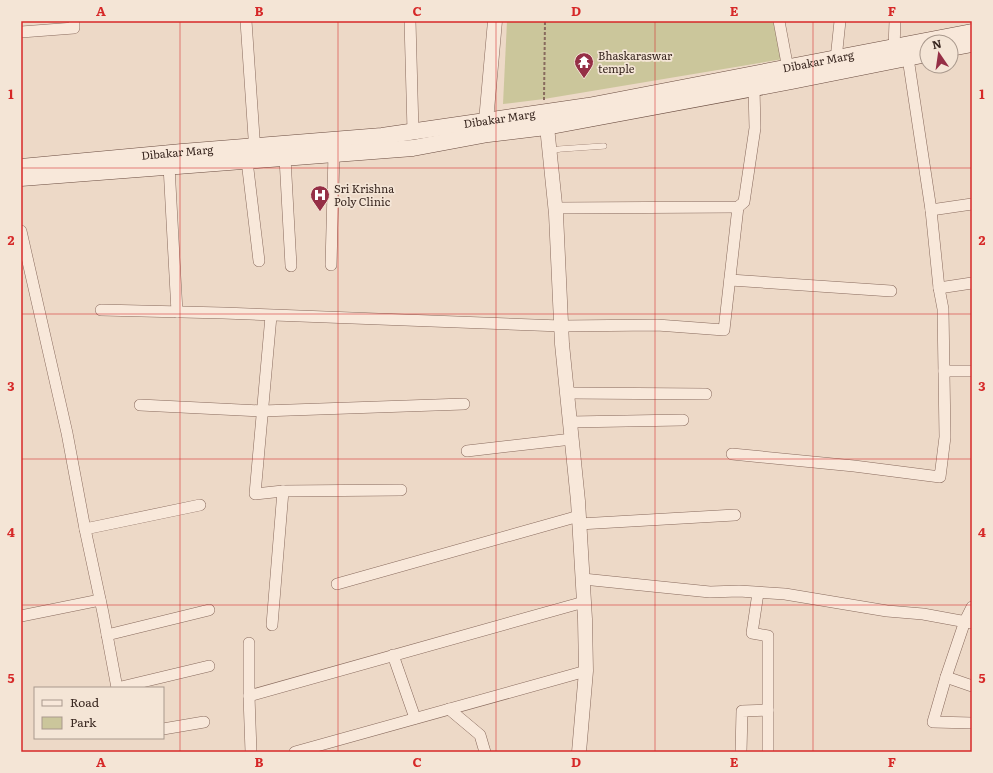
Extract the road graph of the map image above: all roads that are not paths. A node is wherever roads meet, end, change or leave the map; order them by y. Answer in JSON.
{"nodes":[{"id":1,"x":74,"y":21,"type":"edge"},
{"id":2,"x":246,"y":21,"type":"edge"},
{"id":3,"x":410,"y":21,"type":"edge"},
{"id":4,"x":495,"y":21,"type":"edge"},
{"id":5,"x":779,"y":21,"type":"edge"},
{"id":6,"x":840,"y":21,"type":"edge"},
{"id":7,"x":895,"y":21,"type":"edge"},
{"id":8,"x":21,"y":32,"type":"edge"},
{"id":9,"x":971,"y":33,"type":"edge"},
{"id":10,"x":959,"y":42,"type":"edge"},
{"id":11,"x":894,"y":48,"type":"junction"},
{"id":12,"x":919,"y":56,"type":"edge"},
{"id":13,"x":908,"y":58,"type":"junction"},
{"id":14,"x":836,"y":59,"type":"junction"},
{"id":15,"x":788,"y":69,"type":"junction"},
{"id":16,"x":754,"y":88,"type":"junction"},
{"id":17,"x":546,"y":120,"type":"junction"},
{"id":18,"x":486,"y":121,"type":"junction"},
{"id":19,"x":413,"y":132,"type":"junction"},
{"id":20,"x":604,"y":146,"type":"dead end"},
{"id":21,"x":549,"y":151,"type":"junction"},
{"id":22,"x":334,"y":154,"type":"junction"},
{"id":23,"x":253,"y":156,"type":"junction"},
{"id":24,"x":285,"y":158,"type":"junction"},
{"id":25,"x":169,"y":166,"type":"junction"},
{"id":26,"x":21,"y":167,"type":"edge"},
{"id":27,"x":21,"y":178,"type":"edge"},
{"id":28,"x":972,"y":204,"type":"edge"},
{"id":29,"x":738,"y":207,"type":"junction"},
{"id":30,"x":556,"y":208,"type":"junction"},
{"id":31,"x":931,"y":210,"type":"junction"},
{"id":32,"x":21,"y":231,"type":"edge"},
{"id":33,"x":259,"y":261,"type":"dead end"},
{"id":34,"x":331,"y":265,"type":"dead end"},
{"id":35,"x":291,"y":266,"type":"dead end"},
{"id":36,"x":730,"y":280,"type":"junction"},
{"id":37,"x":972,"y":283,"type":"edge"},
{"id":38,"x":939,"y":288,"type":"junction"},
{"id":39,"x":891,"y":291,"type":"dead end"},
{"id":40,"x":101,"y":310,"type":"dead end"},
{"id":41,"x":177,"y":312,"type":"junction"},
{"id":42,"x":271,"y":316,"type":"junction"},
{"id":43,"x":561,"y":326,"type":"junction"},
{"id":44,"x":944,"y":371,"type":"junction"},
{"id":45,"x":972,"y":371,"type":"edge"},
{"id":46,"x":567,"y":393,"type":"junction"},
{"id":47,"x":706,"y":394,"type":"dead end"},
{"id":48,"x":464,"y":404,"type":"dead end"},
{"id":49,"x":140,"y":405,"type":"dead end"},
{"id":50,"x":262,"y":411,"type":"junction"},
{"id":51,"x":683,"y":420,"type":"dead end"},
{"id":52,"x":570,"y":422,"type":"junction"},
{"id":53,"x":572,"y":439,"type":"junction"},
{"id":54,"x":467,"y":451,"type":"dead end"},
{"id":55,"x":732,"y":454,"type":"dead end"},
{"id":56,"x":401,"y":490,"type":"dead end"},
{"id":57,"x":283,"y":492,"type":"junction"},
{"id":58,"x":200,"y":505,"type":"dead end"},
{"id":59,"x":735,"y":515,"type":"dead end"},
{"id":60,"x":579,"y":520,"type":"junction"},
{"id":61,"x":85,"y":528,"type":"junction"},
{"id":62,"x":583,"y":579,"type":"junction"},
{"id":63,"x":337,"y":584,"type":"dead end"},
{"id":64,"x":758,"y":592,"type":"junction"},
{"id":65,"x":100,"y":600,"type":"junction"},
{"id":66,"x":584,"y":602,"type":"junction"},
{"id":67,"x":972,"y":607,"type":"edge"},
{"id":68,"x":209,"y":610,"type":"dead end"},
{"id":69,"x":21,"y":616,"type":"edge"},
{"id":70,"x":969,"y":622,"type":"edge"},
{"id":71,"x":272,"y":625,"type":"dead end"},
{"id":72,"x":107,"y":635,"type":"junction"},
{"id":73,"x":250,"y":643,"type":"dead end"},
{"id":74,"x":393,"y":655,"type":"junction"},
{"id":75,"x":210,"y":666,"type":"dead end"},
{"id":76,"x":586,"y":671,"type":"junction"},
{"id":77,"x":946,"y":677,"type":"junction"},
{"id":78,"x":972,"y":686,"type":"edge"},
{"id":79,"x":117,"y":687,"type":"edge"},
{"id":80,"x":121,"y":687,"type":"edge"},
{"id":81,"x":249,"y":696,"type":"junction"},
{"id":82,"x":449,"y":709,"type":"junction"},
{"id":83,"x":768,"y":710,"type":"junction"},
{"id":84,"x":415,"y":718,"type":"junction"},
{"id":85,"x":204,"y":722,"type":"dead end"},
{"id":86,"x":972,"y":723,"type":"edge"},
{"id":87,"x":164,"y":729,"type":"edge"},
{"id":88,"x":251,"y":752,"type":"edge"},
{"id":89,"x":295,"y":752,"type":"edge"},
{"id":90,"x":485,"y":752,"type":"edge"},
{"id":91,"x":579,"y":752,"type":"edge"},
{"id":92,"x":741,"y":752,"type":"edge"},
{"id":93,"x":768,"y":752,"type":"edge"}],
"edges":[{"from":1,"to":8,"type":"street"},
{"from":2,"to":23,"type":"street"},
{"from":3,"to":19,"type":"street"},
{"from":4,"to":18,"type":"street"},
{"from":5,"to":15,"type":"street"},
{"from":6,"to":14,"type":"street"},
{"from":7,"to":11,"type":"street"},
{"from":9,"to":10,"type":"main road","name":"Dibakar Marg"},
{"from":9,"to":11,"type":"main road","name":"Dibakar Marg"},
{"from":11,"to":14,"type":"main road","name":"Dibakar Marg"},
{"from":12,"to":13,"type":"main road","name":"Dibakar Marg"},
{"from":13,"to":16,"type":"main road","name":"Dibakar Marg"},
{"from":13,"to":31,"type":"street"},
{"from":14,"to":15,"type":"main road","name":"Dibakar Marg"},
{"from":15,"to":17,"type":"main road","name":"Dibakar Marg"},
{"from":16,"to":17,"type":"main road","name":"Dibakar Marg"},
{"from":16,"to":29,"type":"street"},
{"from":17,"to":18,"type":"main road","name":"Dibakar Marg"},
{"from":17,"to":21,"type":"street"},
{"from":17,"to":22,"type":"main road","name":"Dibakar Marg"},
{"from":18,"to":19,"type":"main road","name":"Dibakar Marg"},
{"from":19,"to":23,"type":"main road","name":"Dibakar Marg"},
{"from":20,"to":21,"type":"lane"},
{"from":21,"to":30,"type":"street"},
{"from":22,"to":24,"type":"main road","name":"Dibakar Marg"},
{"from":22,"to":34,"type":"street"},
{"from":23,"to":24,"type":"main road","name":"Dibakar Marg"},
{"from":23,"to":25,"type":"main road","name":"Dibakar Marg"},
{"from":23,"to":26,"type":"main road","name":"Dibakar Marg"},
{"from":23,"to":33,"type":"street"},
{"from":24,"to":35,"type":"street"},
{"from":25,"to":27,"type":"main road","name":"Dibakar Marg"},
{"from":25,"to":41,"type":"street"},
{"from":28,"to":31,"type":"street"},
{"from":29,"to":30,"type":"street"},
{"from":29,"to":36,"type":"street"},
{"from":30,"to":43,"type":"street"},
{"from":31,"to":38,"type":"street"},
{"from":32,"to":61,"type":"street"},
{"from":36,"to":39,"type":"street"},
{"from":36,"to":43,"type":"street"},
{"from":37,"to":38,"type":"street"},
{"from":38,"to":44,"type":"street"},
{"from":40,"to":41,"type":"street"},
{"from":41,"to":42,"type":"street"},
{"from":42,"to":43,"type":"street"},
{"from":42,"to":50,"type":"street"},
{"from":43,"to":46,"type":"street"},
{"from":44,"to":45,"type":"street"},
{"from":44,"to":55,"type":"street"},
{"from":46,"to":47,"type":"street"},
{"from":46,"to":52,"type":"street"},
{"from":48,"to":50,"type":"street"},
{"from":49,"to":50,"type":"street"},
{"from":50,"to":57,"type":"street"},
{"from":51,"to":52,"type":"street"},
{"from":52,"to":53,"type":"street"},
{"from":53,"to":54,"type":"street"},
{"from":53,"to":60,"type":"street"},
{"from":56,"to":57,"type":"street"},
{"from":57,"to":71,"type":"street"},
{"from":58,"to":61,"type":"street"},
{"from":59,"to":60,"type":"street"},
{"from":60,"to":62,"type":"street"},
{"from":60,"to":63,"type":"street"},
{"from":61,"to":65,"type":"street"},
{"from":62,"to":64,"type":"street"},
{"from":62,"to":66,"type":"street"},
{"from":64,"to":70,"type":"street"},
{"from":64,"to":83,"type":"street"},
{"from":65,"to":69,"type":"street"},
{"from":65,"to":72,"type":"street"},
{"from":66,"to":74,"type":"street"},
{"from":66,"to":76,"type":"street"},
{"from":67,"to":70,"type":"street"},
{"from":68,"to":72,"type":"street"},
{"from":70,"to":77,"type":"street"},
{"from":72,"to":79,"type":"street"},
{"from":73,"to":81,"type":"street"},
{"from":74,"to":81,"type":"street"},
{"from":74,"to":84,"type":"street"},
{"from":75,"to":80,"type":"street"},
{"from":76,"to":82,"type":"street"},
{"from":76,"to":91,"type":"street"},
{"from":77,"to":78,"type":"street"},
{"from":77,"to":86,"type":"street"},
{"from":81,"to":88,"type":"street"},
{"from":82,"to":84,"type":"street"},
{"from":82,"to":90,"type":"street"},
{"from":83,"to":92,"type":"street"},
{"from":83,"to":93,"type":"street"},
{"from":84,"to":89,"type":"street"},
{"from":85,"to":87,"type":"street"}]}
